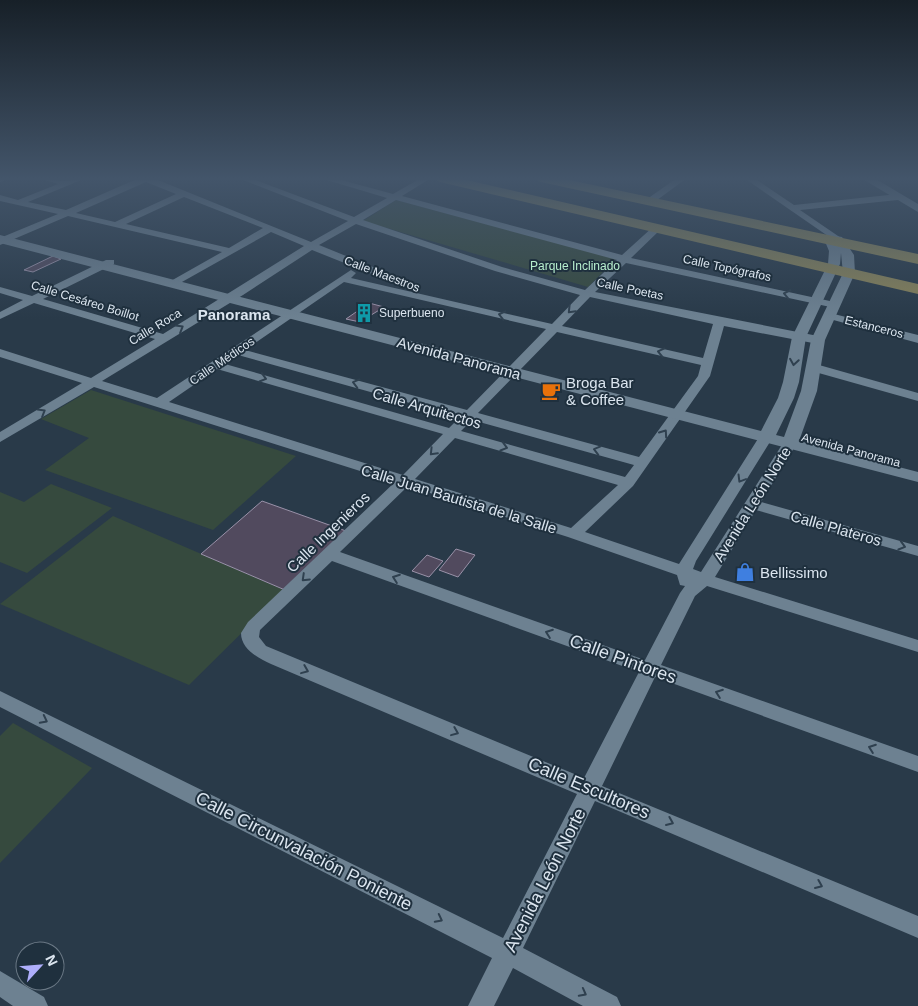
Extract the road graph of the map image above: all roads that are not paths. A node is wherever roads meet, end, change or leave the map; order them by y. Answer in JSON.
{"nodes":[{"id":1,"x":37,"y":225,"type":"edge"},
{"id":2,"x":122,"y":225,"type":"edge"},
{"id":3,"x":263,"y":225,"type":"edge"},
{"id":4,"x":346,"y":225,"type":"edge"},
{"id":5,"x":369,"y":225,"type":"edge"},
{"id":6,"x":497,"y":225,"type":"edge"},
{"id":7,"x":644,"y":225,"type":"edge"},
{"id":8,"x":768,"y":225,"type":"edge"},
{"id":9,"x":816,"y":225,"type":"edge"},
{"id":10,"x":271,"y":228,"type":"junction"},
{"id":11,"x":657,"y":228,"type":"junction"},
{"id":12,"x":3,"y":238,"type":"edge"},
{"id":13,"x":833,"y":238,"type":"junction"},
{"id":14,"x":310,"y":246,"type":"junction"},
{"id":15,"x":231,"y":251,"type":"junction"},
{"id":16,"x":624,"y":259,"type":"junction"},
{"id":17,"x":918,"y":259,"type":"edge"},
{"id":18,"x":105,"y":264,"type":"junction"},
{"id":19,"x":833,"y":266,"type":"junction"},
{"id":20,"x":360,"y":267,"type":"junction"},
{"id":21,"x":850,"y":270,"type":"junction"},
{"id":22,"x":343,"y":279,"type":"junction"},
{"id":23,"x":178,"y":282,"type":"junction"},
{"id":24,"x":918,"y":289,"type":"edge"},
{"id":25,"x":0,"y":290,"type":"edge"},
{"id":26,"x":588,"y":293,"type":"junction"},
{"id":27,"x":235,"y":295,"type":"junction"},
{"id":28,"x":34,"y":299,"type":"junction"},
{"id":29,"x":816,"y":300,"type":"junction"},
{"id":30,"x":484,"y":310,"type":"junction"},
{"id":31,"x":832,"y":310,"type":"junction"},
{"id":32,"x":295,"y":312,"type":"junction"},
{"id":33,"x":0,"y":316,"type":"edge"},
{"id":34,"x":719,"y":322,"type":"junction"},
{"id":35,"x":554,"y":328,"type":"junction"},
{"id":36,"x":799,"y":336,"type":"junction"},
{"id":37,"x":163,"y":338,"type":"junction"},
{"id":38,"x":918,"y":339,"type":"edge"},
{"id":39,"x":818,"y":340,"type":"junction"},
{"id":40,"x":236,"y":351,"type":"junction"},
{"id":41,"x":0,"y":353,"type":"edge"},
{"id":42,"x":708,"y":363,"type":"junction"},
{"id":43,"x":216,"y":365,"type":"junction"},
{"id":44,"x":812,"y":367,"type":"junction"},
{"id":45,"x":514,"y":368,"type":"junction"},
{"id":46,"x":92,"y":382,"type":"junction"},
{"id":47,"x":918,"y":397,"type":"edge"},
{"id":48,"x":159,"y":403,"type":"junction"},
{"id":49,"x":680,"y":410,"type":"junction"},
{"id":50,"x":469,"y":414,"type":"junction"},
{"id":51,"x":452,"y":432,"type":"junction"},
{"id":52,"x":768,"y":432,"type":"junction"},
{"id":53,"x":1,"y":435,"type":"edge"},
{"id":54,"x":792,"y":439,"type":"junction"},
{"id":55,"x":644,"y":463,"type":"junction"},
{"id":56,"x":918,"y":468,"type":"edge"},
{"id":57,"x":918,"y":477,"type":"edge"},
{"id":58,"x":404,"y":482,"type":"junction"},
{"id":59,"x":628,"y":483,"type":"junction"},
{"id":60,"x":754,"y":505,"type":"junction"},
{"id":61,"x":574,"y":534,"type":"junction"},
{"id":62,"x":918,"y":551,"type":"edge"},
{"id":63,"x":329,"y":554,"type":"junction"},
{"id":64,"x":684,"y":572,"type":"junction"},
{"id":65,"x":704,"y":579,"type":"junction"},
{"id":66,"x":688,"y":592,"type":"junction"},
{"id":67,"x":918,"y":646,"type":"edge"},
{"id":68,"x":260,"y":651,"type":"joint"},
{"id":69,"x":649,"y":669,"type":"junction"},
{"id":70,"x":0,"y":698,"type":"edge"},
{"id":71,"x":918,"y":764,"type":"edge"},
{"id":72,"x":591,"y":789,"type":"junction"},
{"id":73,"x":918,"y":927,"type":"edge"},
{"id":74,"x":508,"y":953,"type":"junction"},
{"id":75,"x":0,"y":983,"type":"edge"},
{"id":76,"x":35,"y":1006,"type":"edge"},
{"id":77,"x":481,"y":1006,"type":"edge"},
{"id":78,"x":608,"y":1006,"type":"edge"}],
"edges":[{"from":1,"to":12,"type":"street"},
{"from":2,"to":15,"type":"street"},
{"from":3,"to":10,"type":"street","name":"Calle Maestros"},
{"from":4,"to":14,"type":"street","name":"Calle Roca"},
{"from":5,"to":26,"type":"street","name":"Calle Poetas"},
{"from":6,"to":16,"type":"street","name":"Calle Topógrafos"},
{"from":7,"to":11,"type":"main road"},
{"from":8,"to":13,"type":"main road"},
{"from":9,"to":13,"type":"street"},
{"from":10,"to":14,"type":"street","name":"Calle Maestros"},
{"from":10,"to":15,"type":"street"},
{"from":11,"to":16,"type":"street","name":"Calle Ingenieros"},
{"from":11,"to":19,"type":"main road"},
{"from":12,"to":18,"type":"street","name":"Avenida Panorama"},
{"from":13,"to":17,"type":"main road"},
{"from":13,"to":19,"type":"street"},
{"from":13,"to":21,"type":"street"},
{"from":14,"to":20,"type":"street","name":"Calle Maestros"},
{"from":14,"to":27,"type":"street","name":"Calle Roca"},
{"from":15,"to":23,"type":"street"},
{"from":16,"to":26,"type":"street","name":"Calle Ingenieros"},
{"from":29,"to":16,"type":"street","name":"Calle Topógrafos","one_way":true},
{"from":18,"to":23,"type":"street","name":"Avenida Panorama"},
{"from":18,"to":28,"type":"street"},
{"from":19,"to":21,"type":"main road"},
{"from":19,"to":29,"type":"street","name":"Avenida León Norte"},
{"from":20,"to":22,"type":"street","name":"Calle Médicos"},
{"from":20,"to":30,"type":"street","name":"Calle Maestros"},
{"from":21,"to":24,"type":"main road"},
{"from":21,"to":31,"type":"street","name":"Avenida León Norte"},
{"from":22,"to":30,"type":"street","name":"Calle Maestros"},
{"from":22,"to":32,"type":"street","name":"Calle Médicos"},
{"from":23,"to":27,"type":"street","name":"Avenida Panorama"},
{"from":25,"to":28,"type":"street","name":"Calle Cesáreo Boillot"},
{"from":26,"to":34,"type":"street","name":"Calle Poetas"},
{"from":26,"to":35,"type":"street","name":"Calle Ingenieros","one_way":true},
{"from":27,"to":32,"type":"street","name":"Avenida Panorama"},
{"from":37,"to":27,"type":"street","name":"Calle Roca","one_way":true},
{"from":28,"to":33,"type":"street"},
{"from":28,"to":37,"type":"street","name":"Calle Cesáreo Boillot"},
{"from":29,"to":31,"type":"street","name":"Calle Topógrafos"},
{"from":29,"to":36,"type":"street","name":"Avenida León Norte"},
{"from":35,"to":30,"type":"street","name":"Calle Maestros","one_way":true},
{"from":31,"to":38,"type":"street","name":"Estanceros"},
{"from":31,"to":39,"type":"street","name":"Avenida León Norte"},
{"from":32,"to":40,"type":"street","name":"Calle Médicos"},
{"from":32,"to":45,"type":"street","name":"Avenida Panorama"},
{"from":34,"to":36,"type":"street","name":"Calle Poetas"},
{"from":34,"to":42,"type":"street"},
{"from":42,"to":35,"type":"street","name":"Calle Maestros","one_way":true},
{"from":35,"to":45,"type":"street","name":"Calle Ingenieros"},
{"from":36,"to":39,"type":"street","name":"Calle Poetas"},
{"from":36,"to":52,"type":"street","name":"Avenida León Norte","one_way":true},
{"from":37,"to":46,"type":"street","name":"Calle Roca"},
{"from":39,"to":44,"type":"street","name":"Avenida León Norte"},
{"from":40,"to":43,"type":"street","name":"Calle Médicos"},
{"from":50,"to":40,"type":"street","name":"Calle Arquitectos","one_way":true},
{"from":41,"to":46,"type":"street","name":"Calle Juan Bautista de la Salle"},
{"from":42,"to":49,"type":"street"},
{"from":43,"to":48,"type":"street","name":"Calle Médicos"},
{"from":43,"to":51,"type":"street","name":"Calle Arquitectos","one_way":true},
{"from":44,"to":47,"type":"street"},
{"from":44,"to":54,"type":"street","name":"Avenida León Norte"},
{"from":45,"to":49,"type":"street","name":"Avenida Panorama"},
{"from":45,"to":50,"type":"street","name":"Calle Ingenieros"},
{"from":46,"to":48,"type":"street","name":"Calle Juan Bautista de la Salle"},
{"from":53,"to":46,"type":"street","name":"Calle Roca","one_way":true},
{"from":48,"to":58,"type":"street","name":"Calle Juan Bautista de la Salle"},
{"from":49,"to":52,"type":"street","name":"Avenida Panorama"},
{"from":55,"to":49,"type":"street","one_way":true},
{"from":50,"to":51,"type":"street","name":"Calle Ingenieros"},
{"from":55,"to":50,"type":"street","name":"Calle Arquitectos","one_way":true},
{"from":51,"to":58,"type":"street","name":"Calle Ingenieros","one_way":true},
{"from":51,"to":59,"type":"street","name":"Calle Arquitectos","one_way":true},
{"from":52,"to":54,"type":"street","name":"Avenida Panorama"},
{"from":52,"to":64,"type":"street","name":"Avenida León Norte","one_way":true},
{"from":54,"to":56,"type":"street","name":"Avenida Panorama"},
{"from":54,"to":57,"type":"street","name":"Avenida Panorama"},
{"from":54,"to":60,"type":"street","name":"Avenida León Norte"},
{"from":55,"to":59,"type":"street"},
{"from":58,"to":61,"type":"street","name":"Calle Juan Bautista de la Salle"},
{"from":58,"to":63,"type":"street","name":"Calle Ingenieros"},
{"from":59,"to":61,"type":"street"},
{"from":60,"to":62,"type":"street","name":"Calle Plateros","one_way":true},
{"from":60,"to":65,"type":"street","name":"Avenida León Norte"},
{"from":61,"to":64,"type":"street","name":"Calle Juan Bautista de la Salle"},
{"from":63,"to":68,"type":"street","name":"Calle Ingenieros","one_way":true},
{"from":69,"to":63,"type":"street","name":"Calle Pintores","one_way":true},
{"from":64,"to":65,"type":"street","name":"Calle Juan Bautista de la Salle"},
{"from":64,"to":66,"type":"street"},
{"from":65,"to":66,"type":"street","name":"Avenida León Norte"},
{"from":65,"to":67,"type":"street","name":"Calle Juan Bautista de la Salle"},
{"from":66,"to":69,"type":"street","name":"Avenida León Norte"},
{"from":68,"to":72,"type":"street","name":"Calle Escultores","one_way":true},
{"from":71,"to":69,"type":"street","name":"Calle Pintores","one_way":true},
{"from":69,"to":72,"type":"street","name":"Avenida León Norte"},
{"from":70,"to":74,"type":"street","name":"Calle Circunvalación Poniente","one_way":true},
{"from":72,"to":73,"type":"street","name":"Calle Escultores","one_way":true},
{"from":72,"to":74,"type":"street","name":"Avenida León Norte"},
{"from":74,"to":77,"type":"street","name":"Avenida León Norte"},
{"from":74,"to":78,"type":"street","name":"Calle Circunvalación Poniente","one_way":true},
{"from":75,"to":76,"type":"street"}]}
